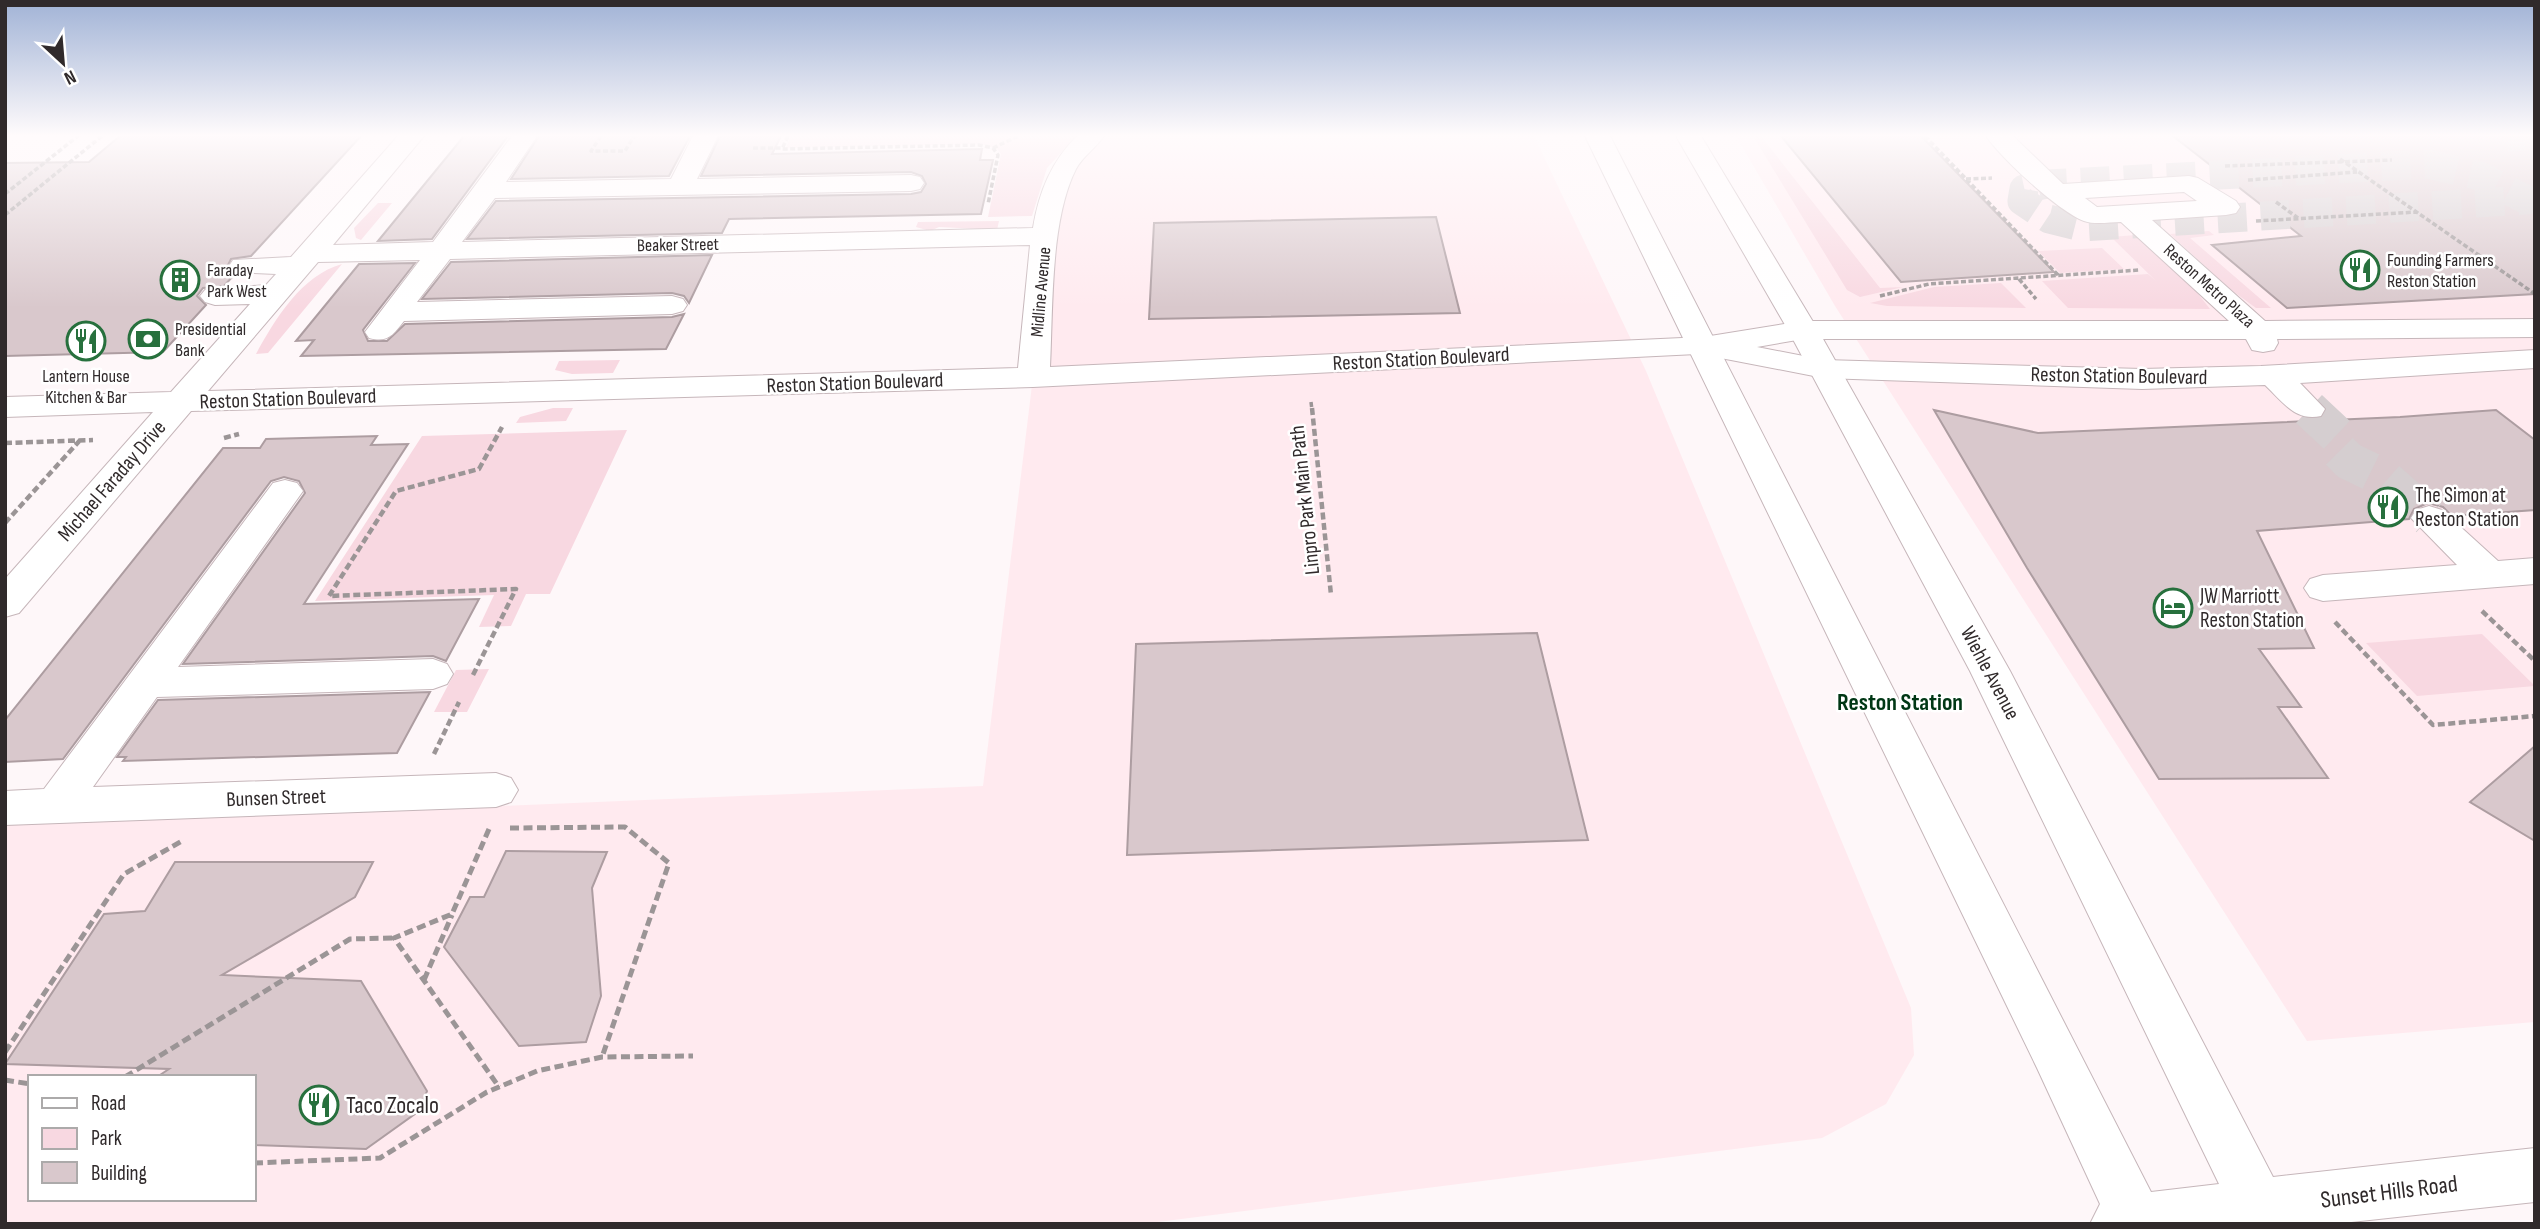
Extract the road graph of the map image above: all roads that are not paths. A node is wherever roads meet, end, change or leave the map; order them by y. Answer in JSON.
{"nodes":[{"id":1,"x":362,"y":193,"type":"edge"},
{"id":2,"x":485,"y":193,"type":"edge"},
{"id":3,"x":908,"y":193,"type":"edge"},
{"id":4,"x":1055,"y":193,"type":"edge"},
{"id":5,"x":1626,"y":193,"type":"edge"},
{"id":6,"x":1722,"y":193,"type":"edge"},
{"id":7,"x":2059,"y":193,"type":"edge"},
{"id":8,"x":2204,"y":193,"type":"edge"},
{"id":9,"x":2128,"y":213,"type":"junction"},
{"id":10,"x":1046,"y":236,"type":"junction"},
{"id":11,"x":894,"y":240,"type":"junction"},
{"id":12,"x":443,"y":250,"type":"junction"},
{"id":13,"x":305,"y":259,"type":"junction"},
{"id":14,"x":243,"y":266,"type":"dead end"},
{"id":15,"x":275,"y":294,"type":"junction"},
{"id":16,"x":215,"y":296,"type":"dead end"},
{"id":17,"x":672,"y":305,"type":"dead end"},
{"id":18,"x":2535,"y":328,"type":"edge"},
{"id":19,"x":1803,"y":330,"type":"junction"},
{"id":20,"x":2471,"y":330,"type":"junction"},
{"id":21,"x":2258,"y":331,"type":"junction"},
{"id":22,"x":1704,"y":346,"type":"junction"},
{"id":23,"x":2527,"y":366,"type":"edge"},
{"id":24,"x":1824,"y":369,"type":"junction"},
{"id":25,"x":2272,"y":375,"type":"junction"},
{"id":26,"x":1033,"y":377,"type":"junction"},
{"id":27,"x":2183,"y":379,"type":"junction"},
{"id":28,"x":180,"y":403,"type":"junction"},
{"id":29,"x":5,"y":407,"type":"edge"},
{"id":30,"x":2309,"y":409,"type":"tunnel mouth"},
{"id":31,"x":285,"y":491,"type":"dead end"},
{"id":32,"x":2429,"y":518,"type":"tunnel mouth"},
{"id":33,"x":2535,"y":571,"type":"edge"},
{"id":34,"x":2482,"y":589,"type":"junction"},
{"id":35,"x":2332,"y":601,"type":"road end"},
{"id":36,"x":5,"y":604,"type":"edge"},
{"id":37,"x":433,"y":674,"type":"dead end"},
{"id":38,"x":146,"y":683,"type":"junction"},
{"id":39,"x":56,"y":806,"type":"junction"},
{"id":40,"x":5,"y":808,"type":"edge"},
{"id":41,"x":493,"y":809,"type":"road end"},
{"id":42,"x":2535,"y":1175,"type":"edge"},
{"id":43,"x":2264,"y":1216,"type":"edge"},
{"id":44,"x":2131,"y":1223,"type":"edge"}],
"edges":[{"from":1,"to":13,"type":"street","name":"Michael Faraday Drive"},
{"from":2,"to":12,"type":"street"},
{"from":3,"to":11,"type":"street"},
{"from":4,"to":10,"type":"street","name":"Midline Avenue"},
{"from":5,"to":22,"type":"street"},
{"from":6,"to":19,"type":"street","name":"Wiehle Avenue"},
{"from":7,"to":9,"type":"street","name":"Reston Metro Plaza"},
{"from":8,"to":9,"type":"street","name":"Reston Metro Plaza"},
{"from":9,"to":21,"type":"street","name":"Reston Metro Plaza"},
{"from":10,"to":11,"type":"street","name":"Beaker Street"},
{"from":10,"to":26,"type":"street","name":"Midline Avenue"},
{"from":11,"to":12,"type":"street","name":"Beaker Street"},
{"from":12,"to":13,"type":"street","name":"Beaker Street"},
{"from":12,"to":17,"type":"street"},
{"from":13,"to":14,"type":"street","name":"Beaker Street"},
{"from":13,"to":15,"type":"street","name":"Michael Faraday Drive"},
{"from":15,"to":16,"type":"street"},
{"from":15,"to":28,"type":"street","name":"Michael Faraday Drive"},
{"from":18,"to":20,"type":"street","name":"Reston Station Boulevard"},
{"from":19,"to":21,"type":"street","name":"Reston Station Boulevard"},
{"from":19,"to":22,"type":"street","name":"Reston Station Boulevard"},
{"from":19,"to":24,"type":"street","name":"Wiehle Avenue"},
{"from":20,"to":21,"type":"street","name":"Reston Station Boulevard"},
{"from":20,"to":23,"type":"street"},
{"from":21,"to":27,"type":"street"},
{"from":22,"to":24,"type":"street","name":"Reston Station Boulevard"},
{"from":22,"to":26,"type":"street","name":"Reston Station Boulevard"},
{"from":22,"to":44,"type":"street"},
{"from":23,"to":25,"type":"street","name":"Reston Station Boulevard"},
{"from":24,"to":27,"type":"street","name":"Reston Station Boulevard"},
{"from":24,"to":43,"type":"street","name":"Wiehle Avenue"},
{"from":25,"to":27,"type":"street","name":"Reston Station Boulevard"},
{"from":25,"to":30,"type":"street"},
{"from":26,"to":28,"type":"street","name":"Reston Station Boulevard"},
{"from":28,"to":29,"type":"street","name":"Reston Station Boulevard"},
{"from":28,"to":36,"type":"street","name":"Michael Faraday Drive"},
{"from":31,"to":38,"type":"street"},
{"from":32,"to":34,"type":"street"},
{"from":33,"to":34,"type":"street"},
{"from":34,"to":35,"type":"street"},
{"from":37,"to":38,"type":"street"},
{"from":38,"to":39,"type":"street"},
{"from":39,"to":40,"type":"street","name":"Bunsen Street"},
{"from":39,"to":41,"type":"street","name":"Bunsen Street"},
{"from":42,"to":43,"type":"street","name":"Sunset Hills Road"},
{"from":43,"to":44,"type":"street","name":"Sunset Hills Road"}]}
